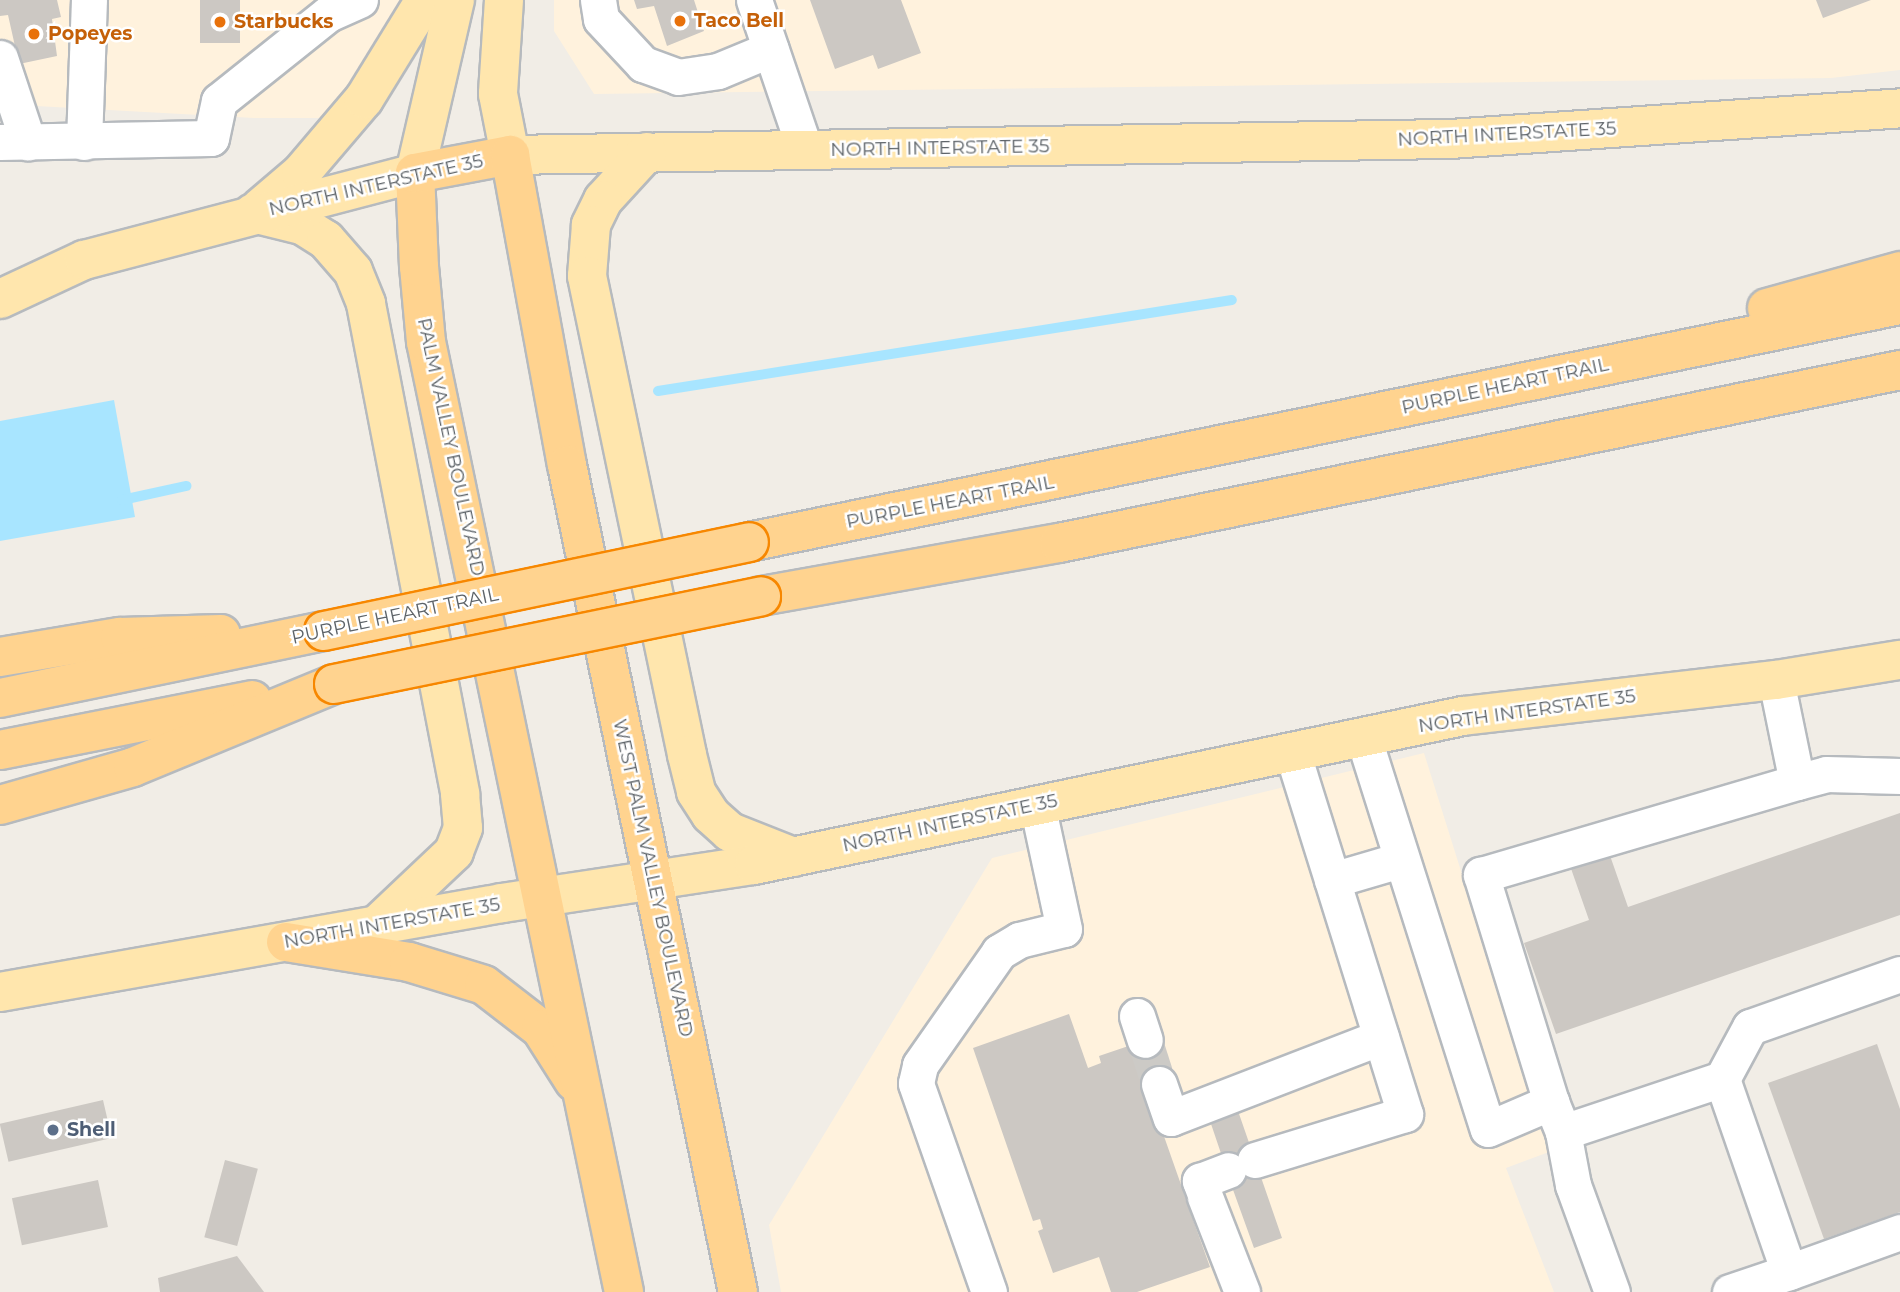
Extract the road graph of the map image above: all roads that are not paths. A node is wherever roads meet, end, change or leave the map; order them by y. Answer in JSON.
{"nodes":[{"id":1,"x":89,"y":0,"type":"edge"},
{"id":2,"x":360,"y":0,"type":"edge"},
{"id":3,"x":425,"y":0,"type":"edge"},
{"id":4,"x":455,"y":0,"type":"edge"},
{"id":5,"x":504,"y":0,"type":"edge"},
{"id":6,"x":598,"y":0,"type":"edge"},
{"id":7,"x":754,"y":0,"type":"edge"},
{"id":8,"x":771,"y":49,"type":"junction"},
{"id":9,"x":0,"y":58,"type":"edge"},
{"id":10,"x":1900,"y":108,"type":"edge"},
{"id":11,"x":14,"y":142,"type":"edge"},
{"id":12,"x":84,"y":142,"type":"junction"},
{"id":13,"x":805,"y":150,"type":"junction"},
{"id":14,"x":647,"y":152,"type":"junction"},
{"id":15,"x":510,"y":155,"type":"junction"},
{"id":16,"x":415,"y":173,"type":"junction"},
{"id":17,"x":253,"y":214,"type":"junction"},
{"id":18,"x":1900,"y":271,"type":"edge"},
{"id":19,"x":0,"y":299,"type":"edge"},
{"id":20,"x":1900,"y":305,"type":"edge"},
{"id":21,"x":1900,"y":370,"type":"edge"},
{"id":22,"x":1900,"y":382,"type":"edge"},
{"id":23,"x":1448,"y":398,"type":"junction"},
{"id":24,"x":1743,"y":404,"type":"junction"},
{"id":25,"x":324,"y":631,"type":"junction"},
{"id":26,"x":0,"y":657,"type":"edge"},
{"id":27,"x":1900,"y":660,"type":"edge"},
{"id":28,"x":1776,"y":680,"type":"junction"},
{"id":29,"x":334,"y":684,"type":"junction"},
{"id":30,"x":0,"y":698,"type":"edge"},
{"id":31,"x":1363,"y":736,"type":"junction"},
{"id":32,"x":0,"y":750,"type":"edge"},
{"id":33,"x":1292,"y":751,"type":"junction"},
{"id":34,"x":1900,"y":776,"type":"edge"},
{"id":35,"x":1797,"y":782,"type":"junction"},
{"id":36,"x":1037,"y":804,"type":"junction"},
{"id":37,"x":0,"y":805,"type":"edge"},
{"id":38,"x":794,"y":857,"type":"junction"},
{"id":39,"x":1401,"y":860,"type":"junction"},
{"id":40,"x":654,"y":878,"type":"junction"},
{"id":41,"x":1332,"y":880,"type":"junction"},
{"id":42,"x":545,"y":896,"type":"junction"},
{"id":43,"x":379,"y":923,"type":"junction"},
{"id":44,"x":286,"y":942,"type":"junction"},
{"id":45,"x":1900,"y":974,"type":"edge"},
{"id":46,"x":0,"y":992,"type":"edge"},
{"id":47,"x":1381,"y":1037,"type":"junction"},
{"id":48,"x":1722,"y":1079,"type":"junction"},
{"id":49,"x":1159,"y":1084,"type":"tunnel mouth"},
{"id":50,"x":587,"y":1105,"type":"junction"},
{"id":51,"x":1557,"y":1117,"type":"junction"},
{"id":52,"x":1900,"y":1232,"type":"edge"},
{"id":53,"x":1789,"y":1272,"type":"junction"},
{"id":54,"x":985,"y":1291,"type":"edge"},
{"id":55,"x":624,"y":1292,"type":"edge"},
{"id":56,"x":738,"y":1292,"type":"edge"},
{"id":57,"x":1242,"y":1292,"type":"edge"},
{"id":58,"x":1612,"y":1292,"type":"edge"},
{"id":59,"x":1730,"y":1292,"type":"edge"}],
"edges":[{"from":1,"to":12,"type":"lane"},
{"from":2,"to":12,"type":"lane"},
{"from":3,"to":17,"type":"main road"},
{"from":4,"to":16,"type":"main road"},
{"from":5,"to":15,"type":"main road"},
{"from":6,"to":8,"type":"lane"},
{"from":7,"to":8,"type":"lane"},
{"from":8,"to":13,"type":"lane"},
{"from":9,"to":11,"type":"lane"},
{"from":10,"to":13,"type":"main road","name":"NORTH INTERSTATE 35"},
{"from":11,"to":12,"type":"lane"},
{"from":13,"to":14,"type":"main road","name":"NORTH INTERSTATE 35"},
{"from":14,"to":15,"type":"main road","name":"NORTH INTERSTATE 35"},
{"from":14,"to":38,"type":"main road"},
{"from":15,"to":16,"type":"highway","name":"NORTH INTERSTATE 35"},
{"from":15,"to":40,"type":"highway","name":"WEST PALM VALLEY BOULEVARD"},
{"from":16,"to":17,"type":"main road","name":"NORTH INTERSTATE 35"},
{"from":16,"to":42,"type":"highway","name":"PALM VALLEY BOULEVARD"},
{"from":17,"to":19,"type":"main road","name":"NORTH INTERSTATE 35"},
{"from":17,"to":43,"type":"main road"},
{"from":18,"to":23,"type":"highway"},
{"from":20,"to":23,"type":"highway","name":"PURPLE HEART TRAIL"},
{"from":21,"to":24,"type":"highway"},
{"from":22,"to":24,"type":"highway"},
{"from":23,"to":25,"type":"highway","name":"PURPLE HEART TRAIL","bridge":true},
{"from":24,"to":29,"type":"highway","bridge":true},
{"from":25,"to":26,"type":"highway"},
{"from":25,"to":30,"type":"highway","name":"PURPLE HEART TRAIL"},
{"from":27,"to":28,"type":"main road","name":"NORTH INTERSTATE 35"},
{"from":28,"to":31,"type":"main road","name":"NORTH INTERSTATE 35"},
{"from":28,"to":35,"type":"lane"},
{"from":29,"to":32,"type":"highway"},
{"from":29,"to":37,"type":"highway"},
{"from":31,"to":33,"type":"main road","name":"NORTH INTERSTATE 35"},
{"from":31,"to":39,"type":"lane"},
{"from":33,"to":36,"type":"main road","name":"NORTH INTERSTATE 35"},
{"from":33,"to":41,"type":"lane"},
{"from":34,"to":35,"type":"lane"},
{"from":35,"to":51,"type":"lane"},
{"from":36,"to":38,"type":"main road","name":"NORTH INTERSTATE 35"},
{"from":36,"to":54,"type":"lane"},
{"from":38,"to":40,"type":"main road","name":"NORTH INTERSTATE 35"},
{"from":39,"to":41,"type":"lane"},
{"from":39,"to":51,"type":"lane"},
{"from":40,"to":42,"type":"main road","name":"NORTH INTERSTATE 35"},
{"from":40,"to":56,"type":"highway","name":"WEST PALM VALLEY BOULEVARD"},
{"from":41,"to":47,"type":"lane"},
{"from":42,"to":43,"type":"main road","name":"NORTH INTERSTATE 35"},
{"from":42,"to":50,"type":"highway"},
{"from":43,"to":44,"type":"main road","name":"NORTH INTERSTATE 35"},
{"from":44,"to":46,"type":"main road","name":"NORTH INTERSTATE 35"},
{"from":44,"to":50,"type":"highway"},
{"from":45,"to":48,"type":"lane"},
{"from":47,"to":49,"type":"lane"},
{"from":47,"to":57,"type":"lane"},
{"from":48,"to":51,"type":"lane"},
{"from":48,"to":53,"type":"lane"},
{"from":50,"to":55,"type":"highway"},
{"from":51,"to":58,"type":"lane"},
{"from":52,"to":53,"type":"lane"},
{"from":53,"to":59,"type":"lane"}]}
